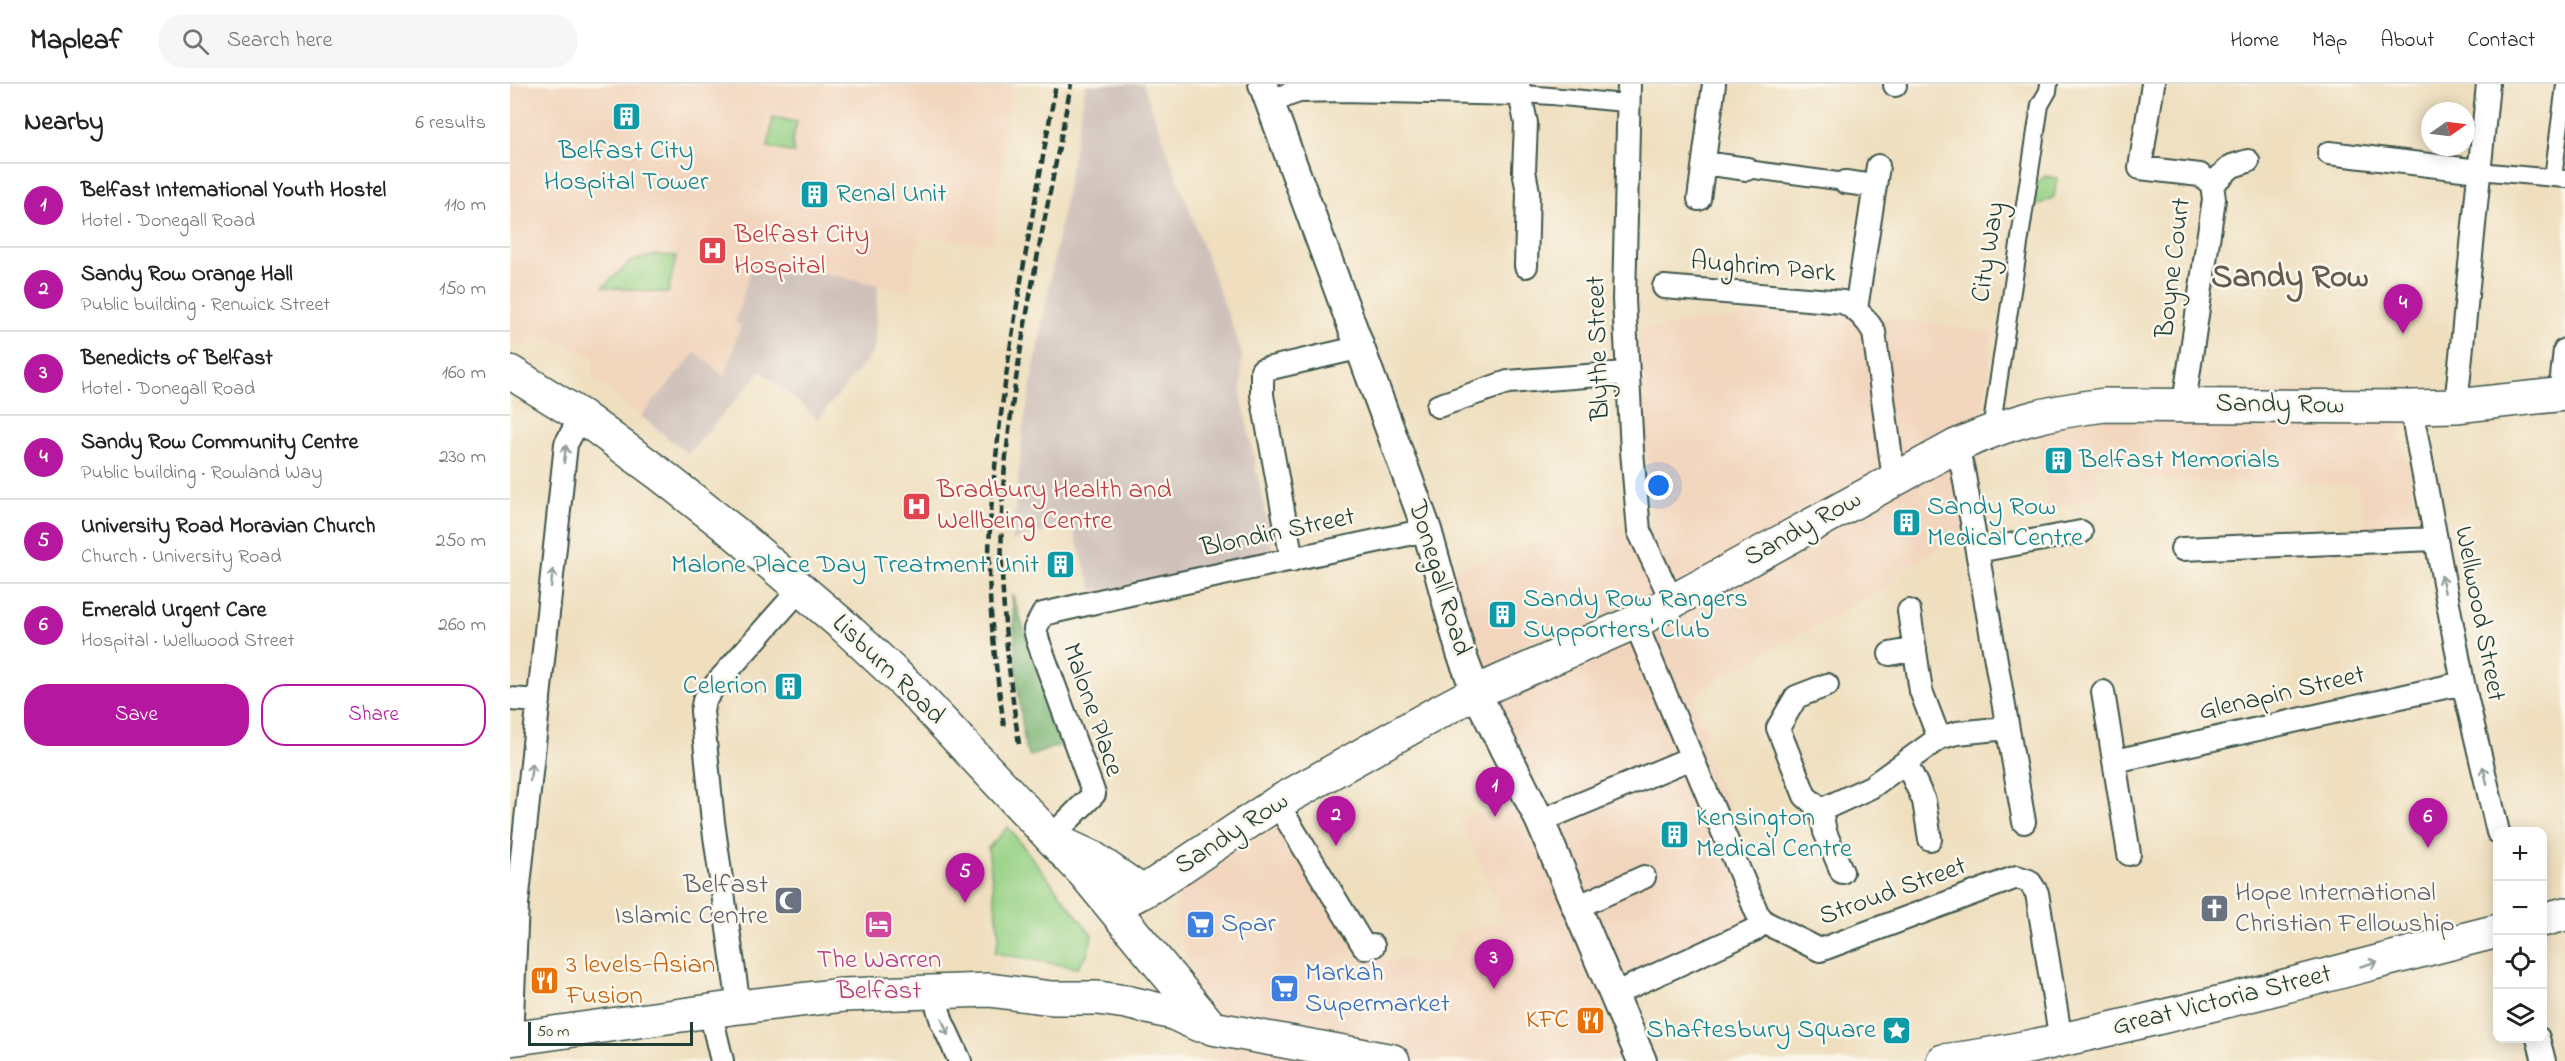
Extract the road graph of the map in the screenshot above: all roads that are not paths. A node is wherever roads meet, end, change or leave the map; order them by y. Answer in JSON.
{"nodes":[{"id":1,"x":1714,"y":84,"type":"edge"},
{"id":2,"x":2049,"y":84,"type":"edge"},
{"id":3,"x":2153,"y":84,"type":"edge"},
{"id":4,"x":2488,"y":84,"type":"edge"},
{"id":5,"x":2565,"y":85,"type":"edge"},
{"id":6,"x":1342,"y":87,"type":"edge"},
{"id":7,"x":1518,"y":89,"type":"edge"},
{"id":8,"x":1267,"y":92,"type":"edge"},
{"id":9,"x":1629,"y":94,"type":"edge"},
{"id":10,"x":2329,"y":153,"type":"dead end"},
{"id":11,"x":2248,"y":161,"type":"dead end"},
{"id":12,"x":1704,"y":163,"type":"junction"},
{"id":13,"x":1747,"y":169,"type":"joint"},
{"id":14,"x":2480,"y":171,"type":"junction"},
{"id":15,"x":2559,"y":178,"type":"edge"},
{"id":16,"x":1845,"y":182,"type":"joint"},
{"id":17,"x":2212,"y":184,"type":"junction"},
{"id":18,"x":1699,"y":199,"type":"dead end"},
{"id":19,"x":1526,"y":266,"type":"dead end"},
{"id":20,"x":1664,"y":287,"type":"dead end"},
{"id":21,"x":1856,"y":309,"type":"junction"},
{"id":22,"x":1362,"y":347,"type":"junction"},
{"id":23,"x":2565,"y":350,"type":"edge"},
{"id":24,"x":510,"y":372,"type":"edge"},
{"id":25,"x":1626,"y":373,"type":"junction"},
{"id":26,"x":2562,"y":395,"type":"edge"},
{"id":27,"x":2184,"y":404,"type":"junction"},
{"id":28,"x":1438,"y":406,"type":"dead end"},
{"id":29,"x":2456,"y":406,"type":"junction"},
{"id":30,"x":2411,"y":407,"type":"junction"},
{"id":31,"x":581,"y":416,"type":"junction"},
{"id":32,"x":1991,"y":430,"type":"junction"},
{"id":33,"x":1956,"y":446,"type":"junction"},
{"id":34,"x":1894,"y":480,"type":"junction"},
{"id":35,"x":1427,"y":530,"type":"junction"},
{"id":36,"x":2081,"y":532,"type":"dead end"},
{"id":37,"x":2434,"y":539,"type":"junction"},
{"id":38,"x":2182,"y":549,"type":"dead end"},
{"id":39,"x":1977,"y":551,"type":"junction"},
{"id":40,"x":1292,"y":560,"type":"junction"},
{"id":41,"x":801,"y":588,"type":"junction"},
{"id":42,"x":1672,"y":601,"type":"junction"},
{"id":43,"x":1909,"y":611,"type":"dead end"},
{"id":44,"x":1039,"y":621,"type":"joint"},
{"id":45,"x":1635,"y":622,"type":"junction"},
{"id":46,"x":1915,"y":649,"type":"junction"},
{"id":47,"x":1890,"y":654,"type":"dead end"},
{"id":48,"x":2463,"y":683,"type":"junction"},
{"id":49,"x":1827,"y":685,"type":"dead end"},
{"id":50,"x":1476,"y":692,"type":"junction"},
{"id":51,"x":2103,"y":692,"type":"dead end"},
{"id":52,"x":510,"y":699,"type":"edge"},
{"id":53,"x":539,"y":701,"type":"junction"},
{"id":54,"x":2007,"y":728,"type":"junction"},
{"id":55,"x":1939,"y":738,"type":"junction"},
{"id":56,"x":1691,"y":758,"type":"junction"},
{"id":57,"x":2115,"y":761,"type":"junction"},
{"id":58,"x":1906,"y":764,"type":"junction"},
{"id":59,"x":1277,"y":803,"type":"junction"},
{"id":60,"x":1821,"y":810,"type":"junction"},
{"id":61,"x":1540,"y":821,"type":"junction"},
{"id":62,"x":2024,"y":822,"type":"dead end"},
{"id":63,"x":2497,"y":827,"type":"edge"},
{"id":64,"x":1052,"y":838,"type":"junction"},
{"id":65,"x":1930,"y":839,"type":"dead end"},
{"id":66,"x":2130,"y":854,"type":"dead end"},
{"id":67,"x":1842,"y":872,"type":"dead end"},
{"id":68,"x":1644,"y":877,"type":"dead end"},
{"id":69,"x":1142,"y":892,"type":"junction"},
{"id":70,"x":1110,"y":902,"type":"junction"},
{"id":71,"x":1576,"y":907,"type":"junction"},
{"id":72,"x":2565,"y":914,"type":"edge"},
{"id":73,"x":2547,"y":919,"type":"edge"},
{"id":74,"x":1764,"y":922,"type":"junction"},
{"id":75,"x":2493,"y":933,"type":"edge"},
{"id":76,"x":1373,"y":946,"type":"dead end"},
{"id":77,"x":933,"y":991,"type":"junction"},
{"id":78,"x":1614,"y":994,"type":"junction"},
{"id":79,"x":725,"y":1009,"type":"junction"},
{"id":80,"x":1206,"y":1026,"type":"junction"},
{"id":81,"x":510,"y":1039,"type":"edge"},
{"id":82,"x":2061,"y":1041,"type":"junction"},
{"id":83,"x":2539,"y":1043,"type":"edge"},
{"id":84,"x":722,"y":1061,"type":"edge"},
{"id":85,"x":960,"y":1061,"type":"edge"},
{"id":86,"x":1393,"y":1061,"type":"edge"},
{"id":87,"x":1642,"y":1061,"type":"edge"},
{"id":88,"x":1944,"y":1061,"type":"edge"},
{"id":89,"x":2544,"y":1061,"type":"edge"}],
"edges":[{"from":1,"to":12,"type":"street"},
{"from":2,"to":32,"type":"street","name":"City Way"},
{"from":3,"to":17,"type":"street"},
{"from":4,"to":14,"type":"street"},
{"from":5,"to":15,"type":"street"},
{"from":6,"to":7,"type":"street"},
{"from":6,"to":8,"type":"street"},
{"from":7,"to":9,"type":"street"},
{"from":7,"to":19,"type":"street"},
{"from":8,"to":22,"type":"street","name":"Donegall Road"},
{"from":9,"to":25,"type":"street","name":"Blythe Street"},
{"from":10,"to":14,"type":"street"},
{"from":11,"to":17,"type":"street","name":"Boyne Court"},
{"from":12,"to":13,"type":"street"},
{"from":12,"to":18,"type":"street"},
{"from":13,"to":16,"type":"street"},
{"from":14,"to":15,"type":"street"},
{"from":14,"to":29,"type":"street"},
{"from":16,"to":21,"type":"street"},
{"from":17,"to":27,"type":"street","name":"Boyne Court"},
{"from":20,"to":21,"type":"street","name":"Aughrim Park"},
{"from":21,"to":34,"type":"street"},
{"from":22,"to":35,"type":"street","name":"Donegall Road"},
{"from":22,"to":40,"type":"street"},
{"from":23,"to":26,"type":"street"},
{"from":24,"to":31,"type":"main road","name":"Lisburn Road"},
{"from":25,"to":28,"type":"street"},
{"from":25,"to":42,"type":"street","name":"Blythe Street"},
{"from":26,"to":29,"type":"main road","name":"Sandy Row"},
{"from":27,"to":30,"type":"main road","name":"Sandy Row"},
{"from":27,"to":32,"type":"main road","name":"Sandy Row"},
{"from":29,"to":30,"type":"main road","name":"Sandy Row"},
{"from":30,"to":37,"type":"street","name":"Wellwood Street"},
{"from":31,"to":41,"type":"main road","name":"Lisburn Road"},
{"from":53,"to":31,"type":"street","one_way":true},
{"from":32,"to":33,"type":"main road","name":"Sandy Row"},
{"from":33,"to":34,"type":"main road","name":"Sandy Row"},
{"from":33,"to":39,"type":"street"},
{"from":34,"to":42,"type":"main road","name":"Sandy Row"},
{"from":35,"to":40,"type":"street","name":"Blondin Street"},
{"from":35,"to":50,"type":"street","name":"Donegall Road"},
{"from":36,"to":39,"type":"street"},
{"from":37,"to":38,"type":"street"},
{"from":48,"to":37,"type":"street","name":"Wellwood Street","one_way":true},
{"from":39,"to":54,"type":"street"},
{"from":40,"to":44,"type":"street","name":"Blondin Street"},
{"from":41,"to":64,"type":"main road","name":"Lisburn Road"},
{"from":41,"to":79,"type":"street"},
{"from":42,"to":45,"type":"main road","name":"Sandy Row"},
{"from":43,"to":46,"type":"street"},
{"from":44,"to":64,"type":"street","name":"Malone Place"},
{"from":45,"to":50,"type":"main road","name":"Sandy Row"},
{"from":45,"to":56,"type":"street"},
{"from":46,"to":47,"type":"street"},
{"from":46,"to":55,"type":"street"},
{"from":48,"to":57,"type":"street","name":"Glenapin Street"},
{"from":63,"to":48,"type":"street","name":"Wellwood Street","one_way":true},
{"from":49,"to":60,"type":"street"},
{"from":50,"to":59,"type":"main road","name":"Sandy Row"},
{"from":50,"to":61,"type":"street","name":"Donegall Road"},
{"from":51,"to":57,"type":"street"},
{"from":52,"to":53,"type":"street"},
{"from":81,"to":53,"type":"street","one_way":true},
{"from":54,"to":55,"type":"street"},
{"from":54,"to":62,"type":"street"},
{"from":55,"to":58,"type":"street"},
{"from":56,"to":61,"type":"street"},
{"from":56,"to":74,"type":"street"},
{"from":57,"to":66,"type":"street"},
{"from":58,"to":60,"type":"street"},
{"from":58,"to":65,"type":"street"},
{"from":59,"to":69,"type":"main road","name":"Sandy Row"},
{"from":59,"to":76,"type":"street"},
{"from":60,"to":67,"type":"street"},
{"from":61,"to":71,"type":"street","name":"Donegall Road"},
{"from":64,"to":69,"type":"main road"},
{"from":64,"to":70,"type":"main road","name":"Lisburn Road"},
{"from":68,"to":71,"type":"street"},
{"from":69,"to":70,"type":"main road","name":"Sandy Row"},
{"from":70,"to":80,"type":"main road","name":"Lisburn Road"},
{"from":71,"to":78,"type":"street","name":"Donegall Road"},
{"from":72,"to":73,"type":"main road"},
{"from":74,"to":78,"type":"street"},
{"from":74,"to":82,"type":"street","name":"Stroud Street"},
{"from":82,"to":75,"type":"main road","name":"Great Victoria Street","one_way":true},
{"from":77,"to":79,"type":"main road"},
{"from":77,"to":80,"type":"main road"},
{"from":77,"to":85,"type":"street","one_way":true},
{"from":78,"to":87,"type":"street","name":"Donegall Road"},
{"from":79,"to":81,"type":"main road"},
{"from":79,"to":84,"type":"street"},
{"from":80,"to":86,"type":"main road"},
{"from":82,"to":88,"type":"main road","name":"Great Victoria Street"},
{"from":83,"to":89,"type":"street"}]}
